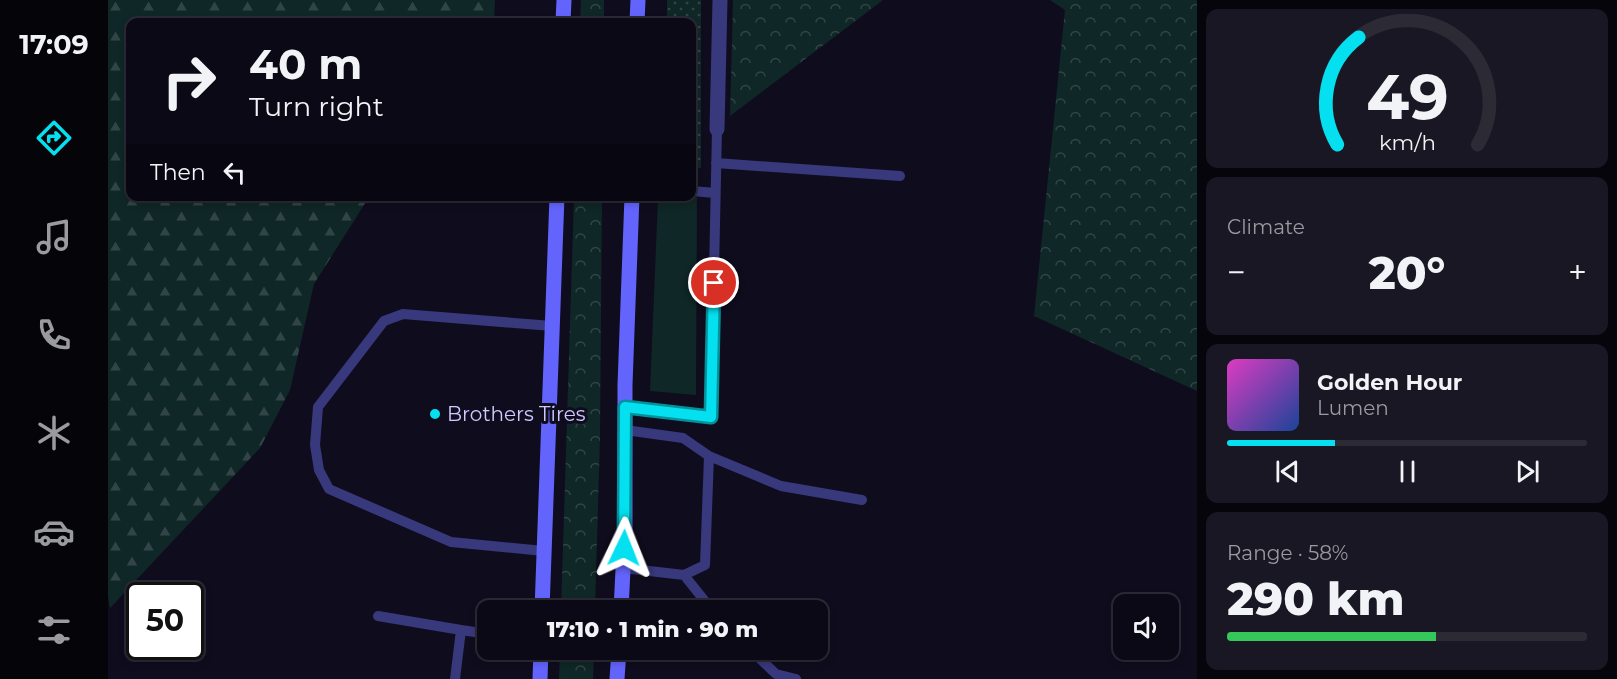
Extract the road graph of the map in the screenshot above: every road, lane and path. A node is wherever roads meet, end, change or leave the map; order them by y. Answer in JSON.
{"nodes":[{"id":1,"x":564,"y":0,"type":"edge"},
{"id":2,"x":638,"y":0,"type":"edge"},
{"id":3,"x":720,"y":0,"type":"edge"},
{"id":4,"x":563,"y":18,"type":"edge"},
{"id":5,"x":637,"y":18,"type":"edge"},
{"id":6,"x":717,"y":129,"type":"joint"},
{"id":7,"x":716,"y":163,"type":"junction"},
{"id":8,"x":900,"y":176,"type":"dead end"},
{"id":9,"x":696,"y":191,"type":"edge"},
{"id":10,"x":715,"y":193,"type":"junction"},
{"id":11,"x":557,"y":201,"type":"edge"},
{"id":12,"x":632,"y":201,"type":"edge"},
{"id":13,"x":552,"y":326,"type":"junction"},
{"id":14,"x":625,"y":407,"type":"junction"},
{"id":15,"x":625,"y":430,"type":"junction"},
{"id":16,"x":709,"y":456,"type":"junction"},
{"id":17,"x":862,"y":500,"type":"dead end"},
{"id":18,"x":544,"y":551,"type":"junction"},
{"id":19,"x":623,"y":568,"type":"junction"},
{"id":20,"x":684,"y":575,"type":"junction"},
{"id":21,"x":542,"y":600,"type":"edge"},
{"id":22,"x":621,"y":600,"type":"edge"},
{"id":23,"x":704,"y":600,"type":"edge"},
{"id":24,"x":378,"y":616,"type":"dead end"},
{"id":25,"x":461,"y":630,"type":"junction"},
{"id":26,"x":477,"y":632,"type":"edge"},
{"id":27,"x":541,"y":660,"type":"edge"},
{"id":28,"x":618,"y":660,"type":"edge"},
{"id":29,"x":761,"y":660,"type":"edge"},
{"id":30,"x":455,"y":679,"type":"edge"},
{"id":31,"x":540,"y":679,"type":"edge"},
{"id":32,"x":617,"y":679,"type":"edge"},
{"id":33,"x":796,"y":679,"type":"edge"}],
"edges":[{"from":1,"to":4,"type":"main road"},
{"from":2,"to":5,"type":"main road"},
{"from":3,"to":6,"type":"street"},
{"from":6,"to":7,"type":"lane"},
{"from":7,"to":8,"type":"lane"},
{"from":7,"to":10,"type":"lane"},
{"from":9,"to":10,"type":"lane"},
{"from":10,"to":14,"type":"lane"},
{"from":11,"to":13,"type":"main road"},
{"from":12,"to":14,"type":"main road"},
{"from":13,"to":18,"type":"main road"},
{"from":13,"to":18,"type":"lane"},
{"from":14,"to":15,"type":"main road"},
{"from":15,"to":16,"type":"lane"},
{"from":15,"to":19,"type":"main road"},
{"from":16,"to":17,"type":"lane"},
{"from":16,"to":20,"type":"lane"},
{"from":18,"to":21,"type":"main road"},
{"from":19,"to":20,"type":"lane"},
{"from":19,"to":22,"type":"main road"},
{"from":20,"to":23,"type":"lane"},
{"from":24,"to":25,"type":"lane"},
{"from":25,"to":26,"type":"lane"},
{"from":25,"to":30,"type":"lane"},
{"from":27,"to":31,"type":"main road"},
{"from":28,"to":32,"type":"main road"},
{"from":29,"to":33,"type":"lane"}]}
